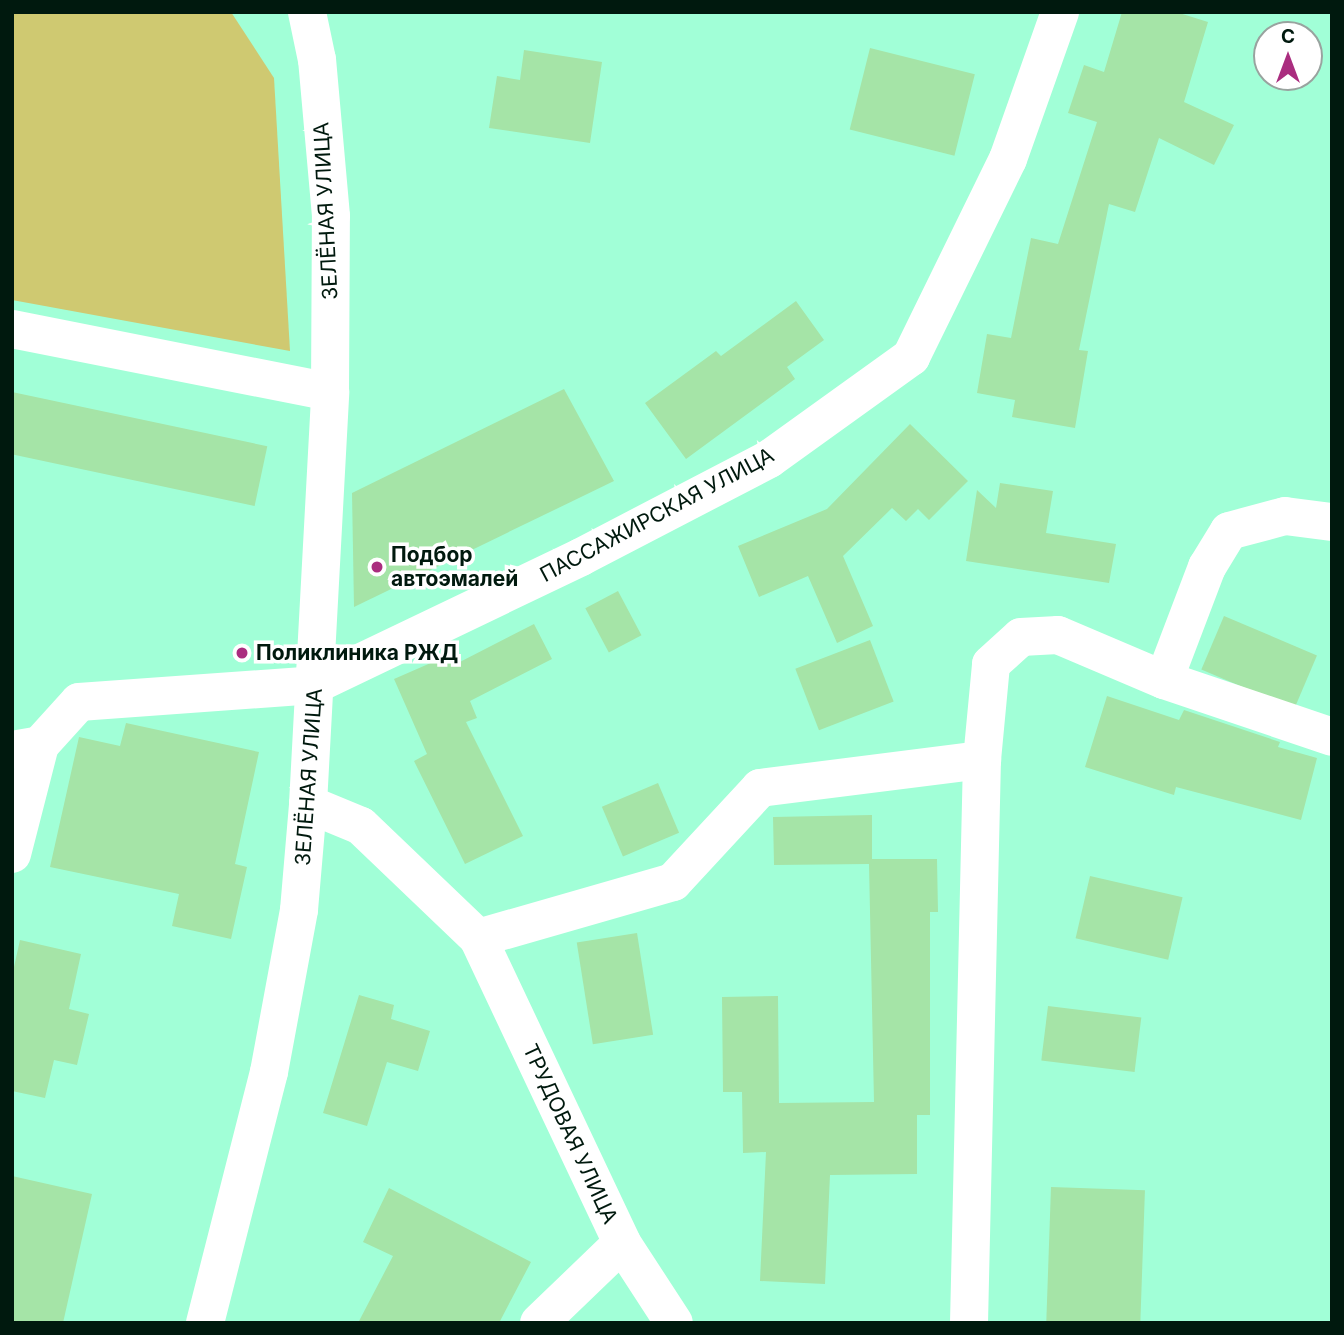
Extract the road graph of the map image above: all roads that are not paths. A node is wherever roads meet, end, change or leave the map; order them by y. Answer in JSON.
{"nodes":[{"id":1,"x":307,"y":12,"type":"edge"},
{"id":2,"x":1060,"y":12,"type":"edge"},
{"id":3,"x":12,"y":329,"type":"edge"},
{"id":4,"x":330,"y":392,"type":"junction"},
{"id":5,"x":1332,"y":522,"type":"edge"},
{"id":6,"x":1164,"y":680,"type":"junction"},
{"id":7,"x":314,"y":685,"type":"junction"},
{"id":8,"x":1332,"y":737,"type":"edge"},
{"id":9,"x":26,"y":747,"type":"edge"},
{"id":10,"x":982,"y":760,"type":"junction"},
{"id":11,"x":308,"y":804,"type":"junction"},
{"id":12,"x":12,"y":854,"type":"edge"},
{"id":13,"x":478,"y":938,"type":"junction"},
{"id":14,"x":622,"y":1243,"type":"junction"},
{"id":15,"x":205,"y":1323,"type":"edge"},
{"id":16,"x":538,"y":1323,"type":"edge"},
{"id":17,"x":674,"y":1323,"type":"edge"},
{"id":18,"x":970,"y":1323,"type":"edge"}],
"edges":[{"from":1,"to":4,"type":"street","name":"ЗЕЛЁНАЯ УЛИЦА"},
{"from":2,"to":7,"type":"street","name":"ПАССАЖИРСКАЯ УЛИЦА"},
{"from":3,"to":4,"type":"street"},
{"from":4,"to":7,"type":"street","name":"ЗЕЛЁНАЯ УЛИЦА"},
{"from":5,"to":6,"type":"street"},
{"from":6,"to":8,"type":"street"},
{"from":6,"to":10,"type":"street"},
{"from":7,"to":9,"type":"street"},
{"from":7,"to":11,"type":"street","name":"ЗЕЛЁНАЯ УЛИЦА"},
{"from":9,"to":12,"type":"street"},
{"from":10,"to":13,"type":"street"},
{"from":10,"to":18,"type":"street"},
{"from":11,"to":13,"type":"street"},
{"from":11,"to":15,"type":"street","name":"ЗЕЛЁНАЯ УЛИЦА"},
{"from":13,"to":14,"type":"street","name":"ТРУДОВАЯ УЛИЦА"},
{"from":14,"to":16,"type":"street"},
{"from":14,"to":17,"type":"street","name":"ТРУДОВАЯ УЛИЦА"}]}
